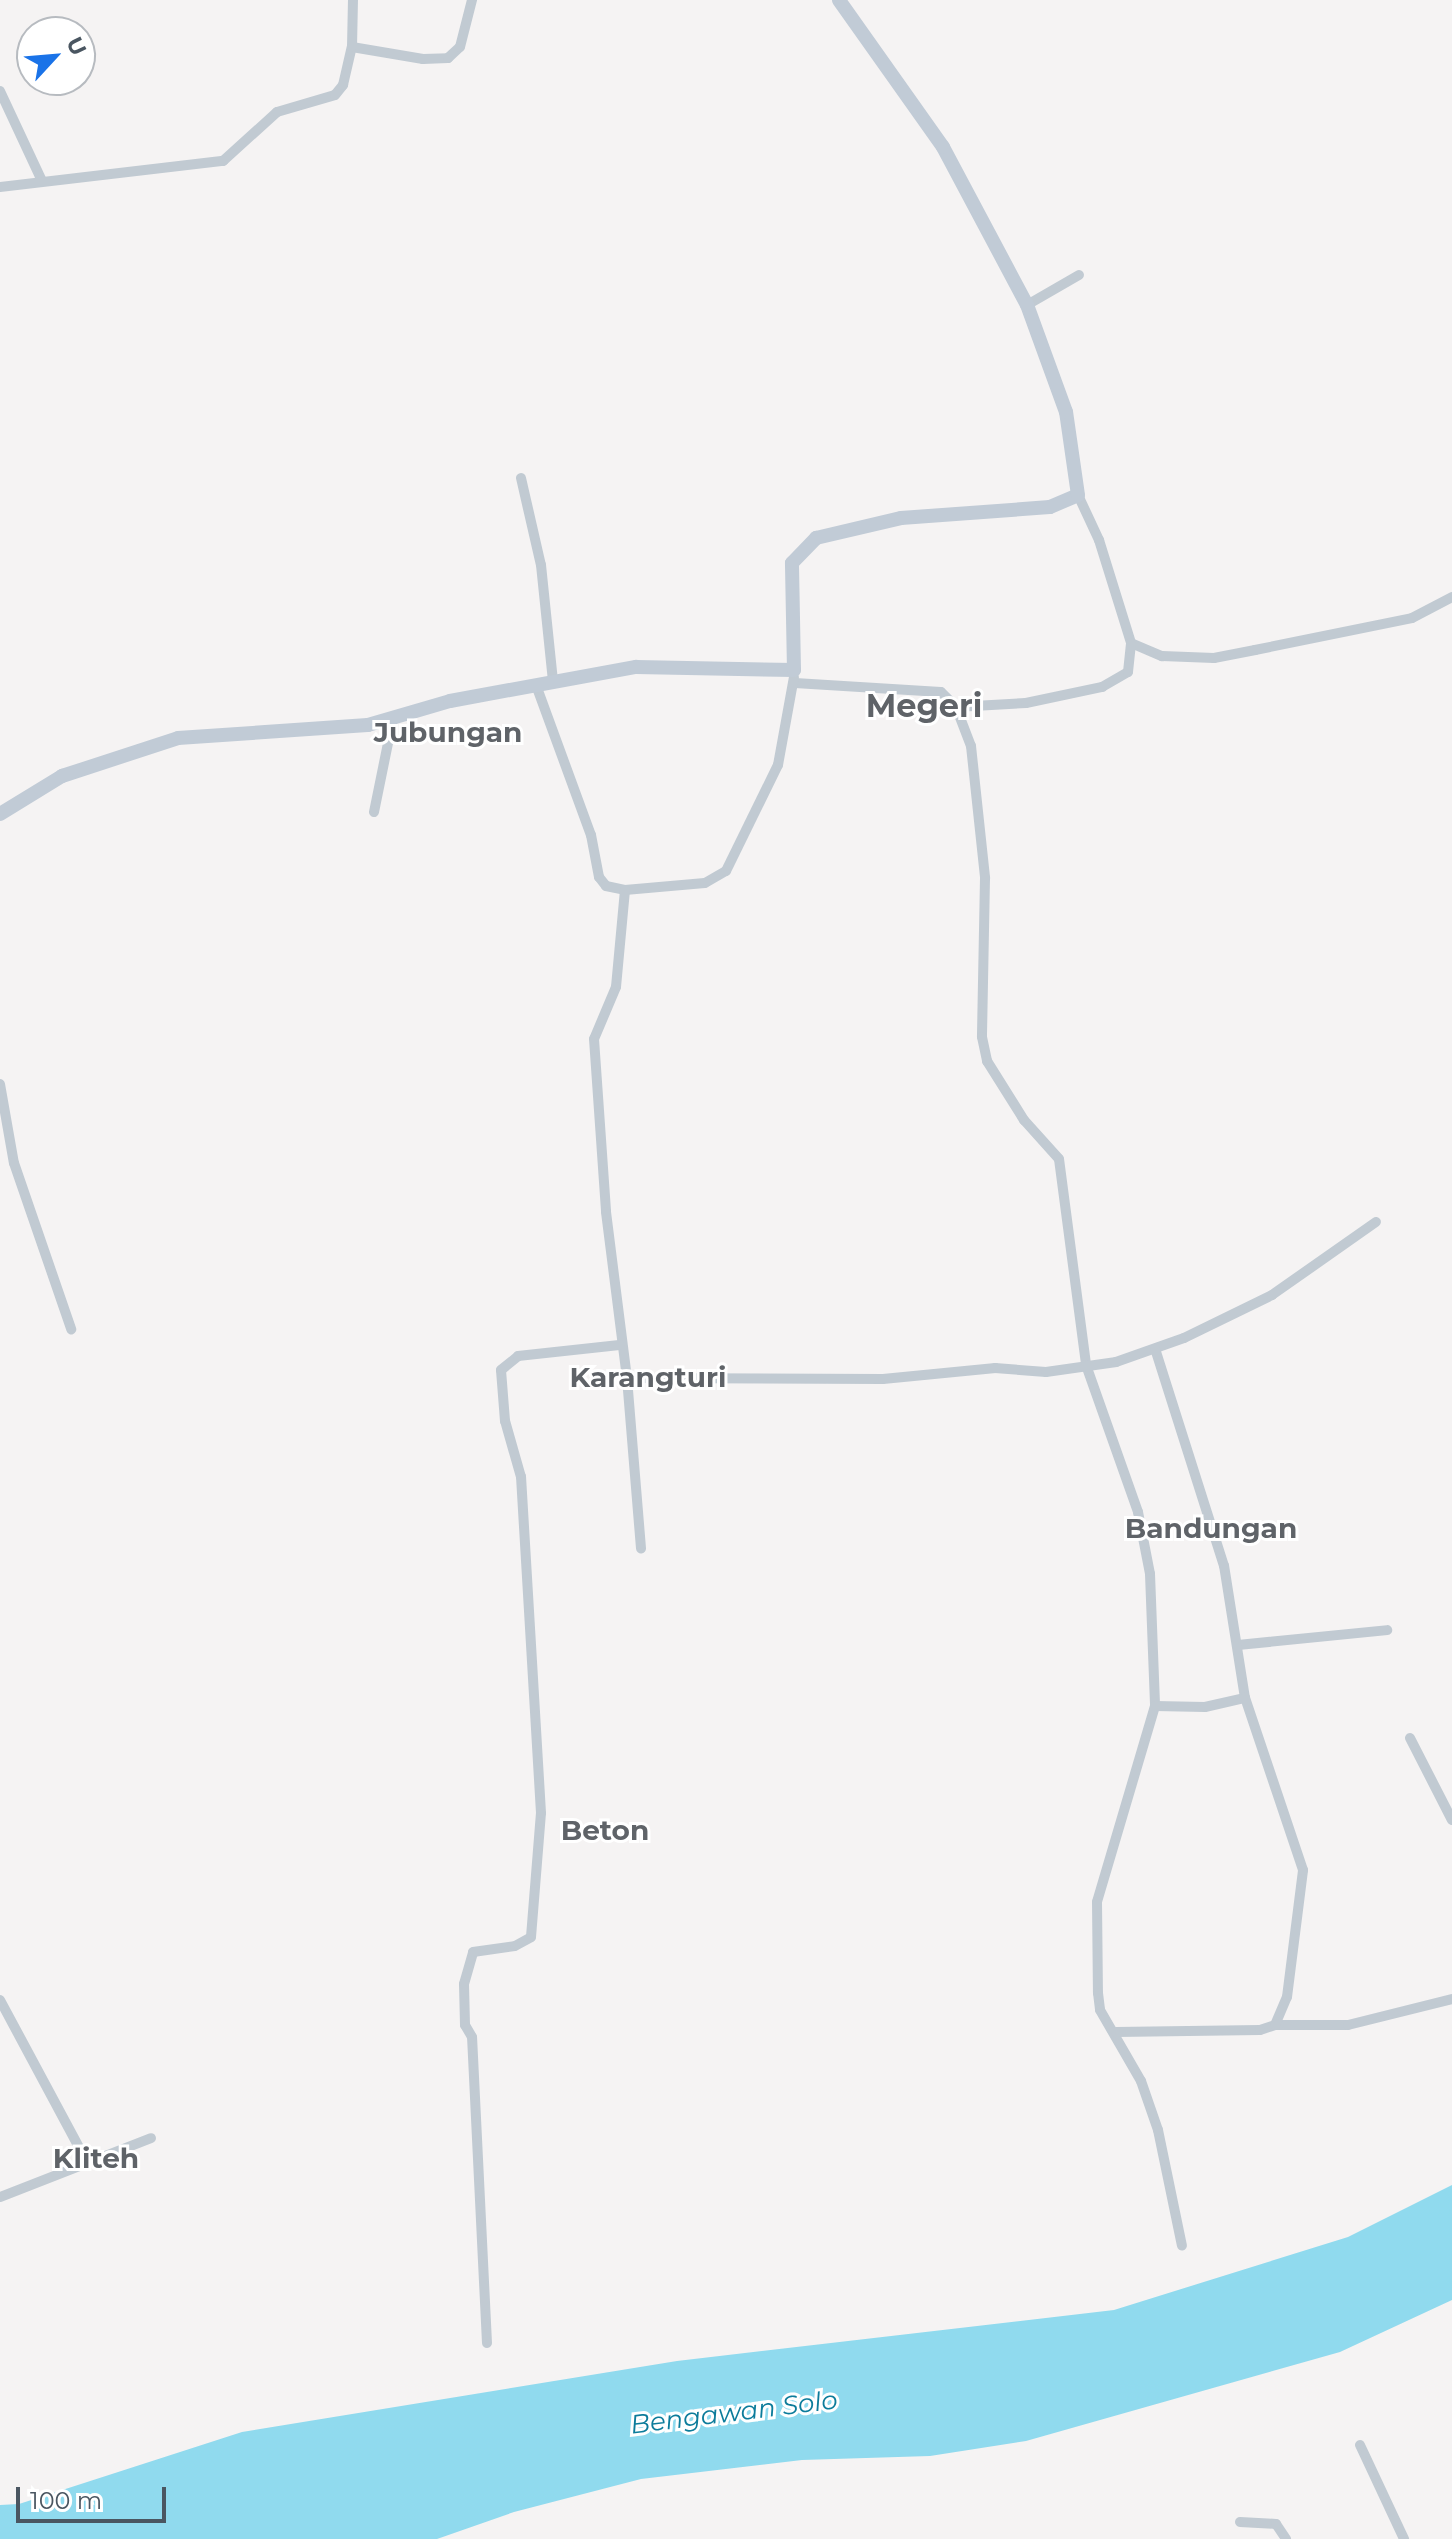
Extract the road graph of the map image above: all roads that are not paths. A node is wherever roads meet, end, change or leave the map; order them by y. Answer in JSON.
{"nodes":[{"id":1,"x":353,"y":0,"type":"edge"},
{"id":2,"x":472,"y":0,"type":"edge"},
{"id":3,"x":839,"y":0,"type":"edge"},
{"id":4,"x":352,"y":47,"type":"junction"},
{"id":5,"x":0,"y":91,"type":"edge"},
{"id":6,"x":42,"y":181,"type":"junction"},
{"id":7,"x":0,"y":187,"type":"edge"},
{"id":8,"x":1079,"y":275,"type":"dead end"},
{"id":9,"x":1027,"y":305,"type":"junction"},
{"id":10,"x":521,"y":478,"type":"dead end"},
{"id":11,"x":1078,"y":495,"type":"junction"},
{"id":12,"x":1452,"y":597,"type":"edge"},
{"id":13,"x":1131,"y":643,"type":"junction"},
{"id":14,"x":794,"y":676,"type":"junction"},
{"id":15,"x":553,"y":681,"type":"junction"},
{"id":16,"x":536,"y":685,"type":"junction"},
{"id":17,"x":956,"y":707,"type":"junction"},
{"id":18,"x":393,"y":719,"type":"junction"},
{"id":19,"x":374,"y":812,"type":"dead end"},
{"id":20,"x":0,"y":814,"type":"edge"},
{"id":21,"x":625,"y":890,"type":"junction"},
{"id":22,"x":0,"y":1084,"type":"edge"},
{"id":23,"x":1376,"y":1222,"type":"dead end"},
{"id":24,"x":71,"y":1329,"type":"dead end"},
{"id":25,"x":619,"y":1345,"type":"junction"},
{"id":26,"x":1155,"y":1349,"type":"junction"},
{"id":27,"x":1086,"y":1365,"type":"junction"},
{"id":28,"x":627,"y":1378,"type":"junction"},
{"id":29,"x":641,"y":1548,"type":"dead end"},
{"id":30,"x":1387,"y":1630,"type":"dead end"},
{"id":31,"x":1238,"y":1645,"type":"junction"},
{"id":32,"x":1245,"y":1698,"type":"junction"},
{"id":33,"x":1155,"y":1706,"type":"junction"},
{"id":34,"x":1410,"y":1738,"type":"dead end"},
{"id":35,"x":1452,"y":1820,"type":"edge"},
{"id":36,"x":1452,"y":1999,"type":"edge"},
{"id":37,"x":0,"y":2000,"type":"edge"},
{"id":38,"x":1275,"y":2025,"type":"junction"},
{"id":39,"x":1116,"y":2032,"type":"junction"},
{"id":40,"x":151,"y":2138,"type":"dead end"},
{"id":41,"x":87,"y":2162,"type":"junction"},
{"id":42,"x":0,"y":2197,"type":"edge"},
{"id":43,"x":1182,"y":2246,"type":"dead end"},
{"id":44,"x":487,"y":2343,"type":"dead end"},
{"id":45,"x":1360,"y":2445,"type":"dead end"},
{"id":46,"x":1240,"y":2522,"type":"dead end"},
{"id":47,"x":1286,"y":2539,"type":"edge"},
{"id":48,"x":1404,"y":2539,"type":"edge"}],
"edges":[{"from":1,"to":4,"type":"street"},
{"from":2,"to":4,"type":"street"},
{"from":3,"to":9,"type":"street"},
{"from":4,"to":6,"type":"street"},
{"from":5,"to":6,"type":"street"},
{"from":6,"to":7,"type":"street"},
{"from":8,"to":9,"type":"street"},
{"from":9,"to":11,"type":"street"},
{"from":10,"to":15,"type":"street"},
{"from":11,"to":13,"type":"street"},
{"from":11,"to":14,"type":"street"},
{"from":12,"to":13,"type":"street"},
{"from":13,"to":17,"type":"street"},
{"from":14,"to":15,"type":"street"},
{"from":14,"to":17,"type":"street"},
{"from":14,"to":21,"type":"street"},
{"from":15,"to":16,"type":"street"},
{"from":16,"to":18,"type":"street"},
{"from":16,"to":21,"type":"street"},
{"from":17,"to":27,"type":"street"},
{"from":18,"to":19,"type":"street"},
{"from":18,"to":20,"type":"street"},
{"from":21,"to":25,"type":"street"},
{"from":22,"to":24,"type":"street"},
{"from":23,"to":26,"type":"street"},
{"from":25,"to":28,"type":"street"},
{"from":25,"to":44,"type":"street"},
{"from":26,"to":27,"type":"street"},
{"from":26,"to":31,"type":"street"},
{"from":27,"to":28,"type":"street"},
{"from":27,"to":33,"type":"street"},
{"from":28,"to":29,"type":"street"},
{"from":30,"to":31,"type":"street"},
{"from":31,"to":32,"type":"street"},
{"from":32,"to":33,"type":"street"},
{"from":32,"to":38,"type":"street"},
{"from":33,"to":39,"type":"street"},
{"from":34,"to":35,"type":"street"},
{"from":36,"to":38,"type":"street"},
{"from":37,"to":41,"type":"street"},
{"from":38,"to":39,"type":"street"},
{"from":39,"to":43,"type":"street"},
{"from":40,"to":41,"type":"street"},
{"from":41,"to":42,"type":"street"},
{"from":45,"to":48,"type":"street"},
{"from":46,"to":47,"type":"street"}]}
